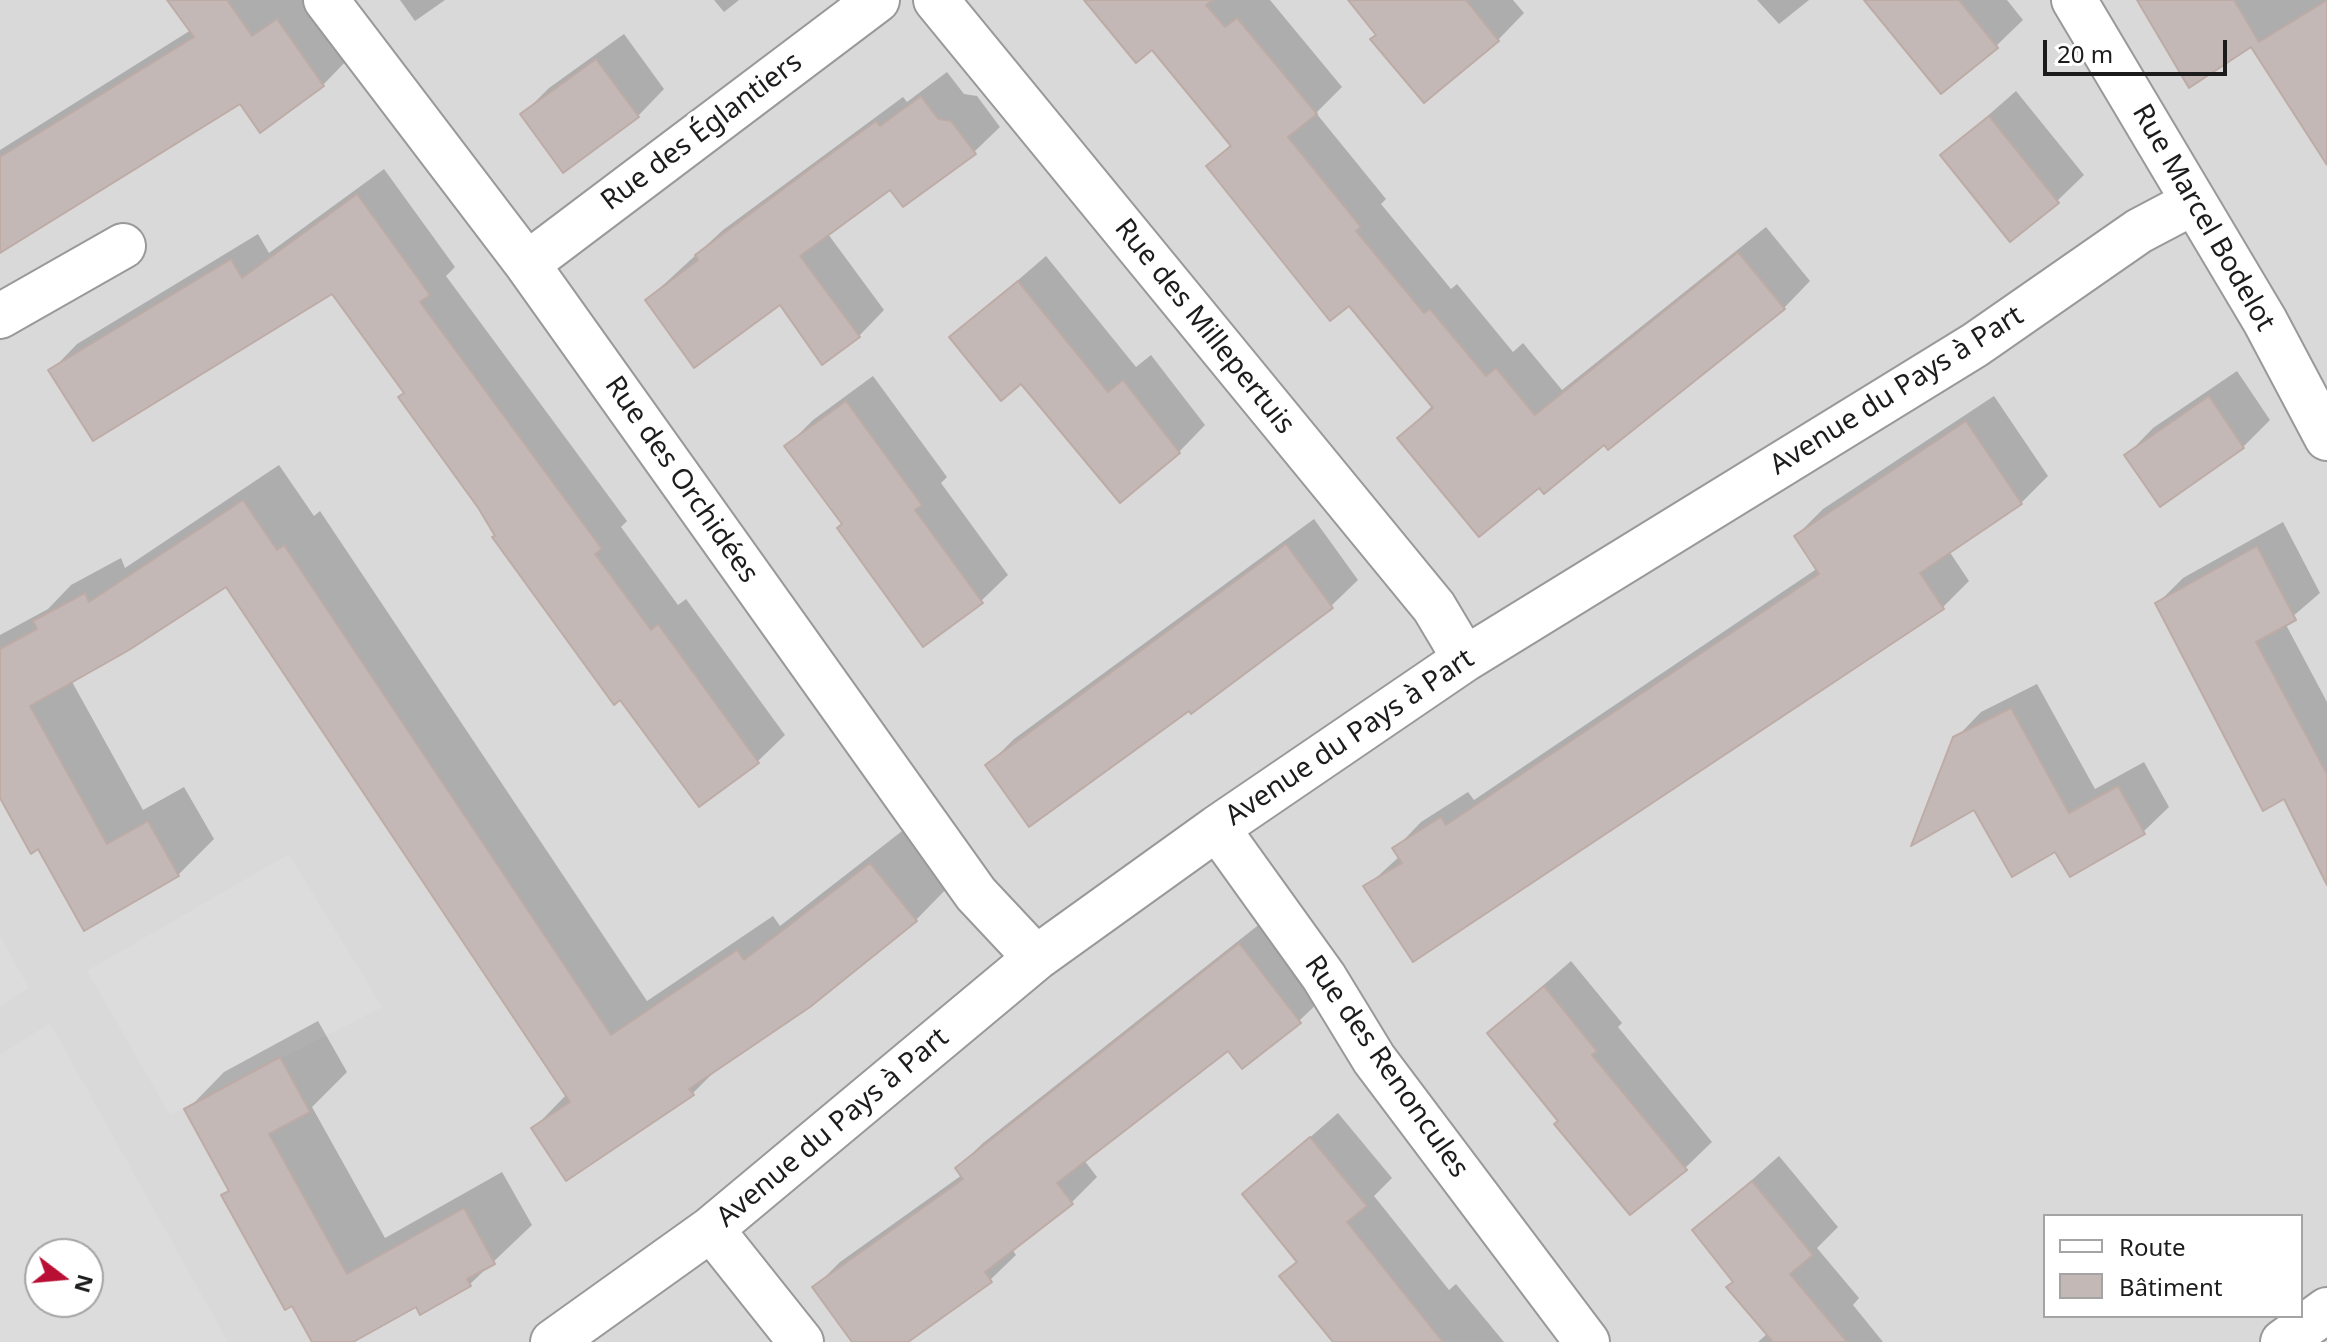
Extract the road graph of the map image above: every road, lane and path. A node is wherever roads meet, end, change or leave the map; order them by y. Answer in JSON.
{"nodes":[{"id":1,"x":326,"y":0,"type":"edge"},
{"id":2,"x":877,"y":0,"type":"edge"},
{"id":3,"x":936,"y":0,"type":"edge"},
{"id":4,"x":2074,"y":0,"type":"edge"},
{"id":5,"x":2194,"y":202,"type":"junction"},
{"id":6,"x":123,"y":246,"type":"dead end"},
{"id":7,"x":527,"y":264,"type":"junction"},
{"id":8,"x":0,"y":316,"type":"edge"},
{"id":9,"x":2327,"y":438,"type":"edge"},
{"id":10,"x":1465,"y":659,"type":"junction"},
{"id":11,"x":1217,"y":828,"type":"junction"},
{"id":12,"x":1036,"y":958,"type":"junction"},
{"id":13,"x":711,"y":1229,"type":"junction"},
{"id":14,"x":2327,"y":1310,"type":"edge"},
{"id":15,"x":553,"y":1342,"type":"edge"},
{"id":16,"x":801,"y":1342,"type":"edge"},
{"id":17,"x":1587,"y":1342,"type":"edge"},
{"id":18,"x":2283,"y":1342,"type":"edge"}],
"edges":[{"from":1,"to":7,"type":"street","name":"Rue des Orchidées"},
{"from":2,"to":7,"type":"street","name":"Rue des Églantiers"},
{"from":3,"to":10,"type":"street","name":"Rue des Millepertuis"},
{"from":4,"to":5,"type":"street","name":"Rue Marcel Bodelot"},
{"from":5,"to":9,"type":"street","name":"Rue Marcel Bodelot"},
{"from":5,"to":10,"type":"street","name":"Avenue du Pays à Part"},
{"from":6,"to":8,"type":"street"},
{"from":7,"to":12,"type":"street","name":"Rue des Orchidées"},
{"from":10,"to":11,"type":"street","name":"Avenue du Pays à Part"},
{"from":11,"to":12,"type":"street","name":"Avenue du Pays à Part"},
{"from":11,"to":17,"type":"street","name":"Rue des Renoncules"},
{"from":12,"to":13,"type":"street","name":"Avenue du Pays à Part"},
{"from":13,"to":15,"type":"street","name":"Avenue du Pays à Part"},
{"from":13,"to":16,"type":"street"},
{"from":14,"to":18,"type":"street"}]}
